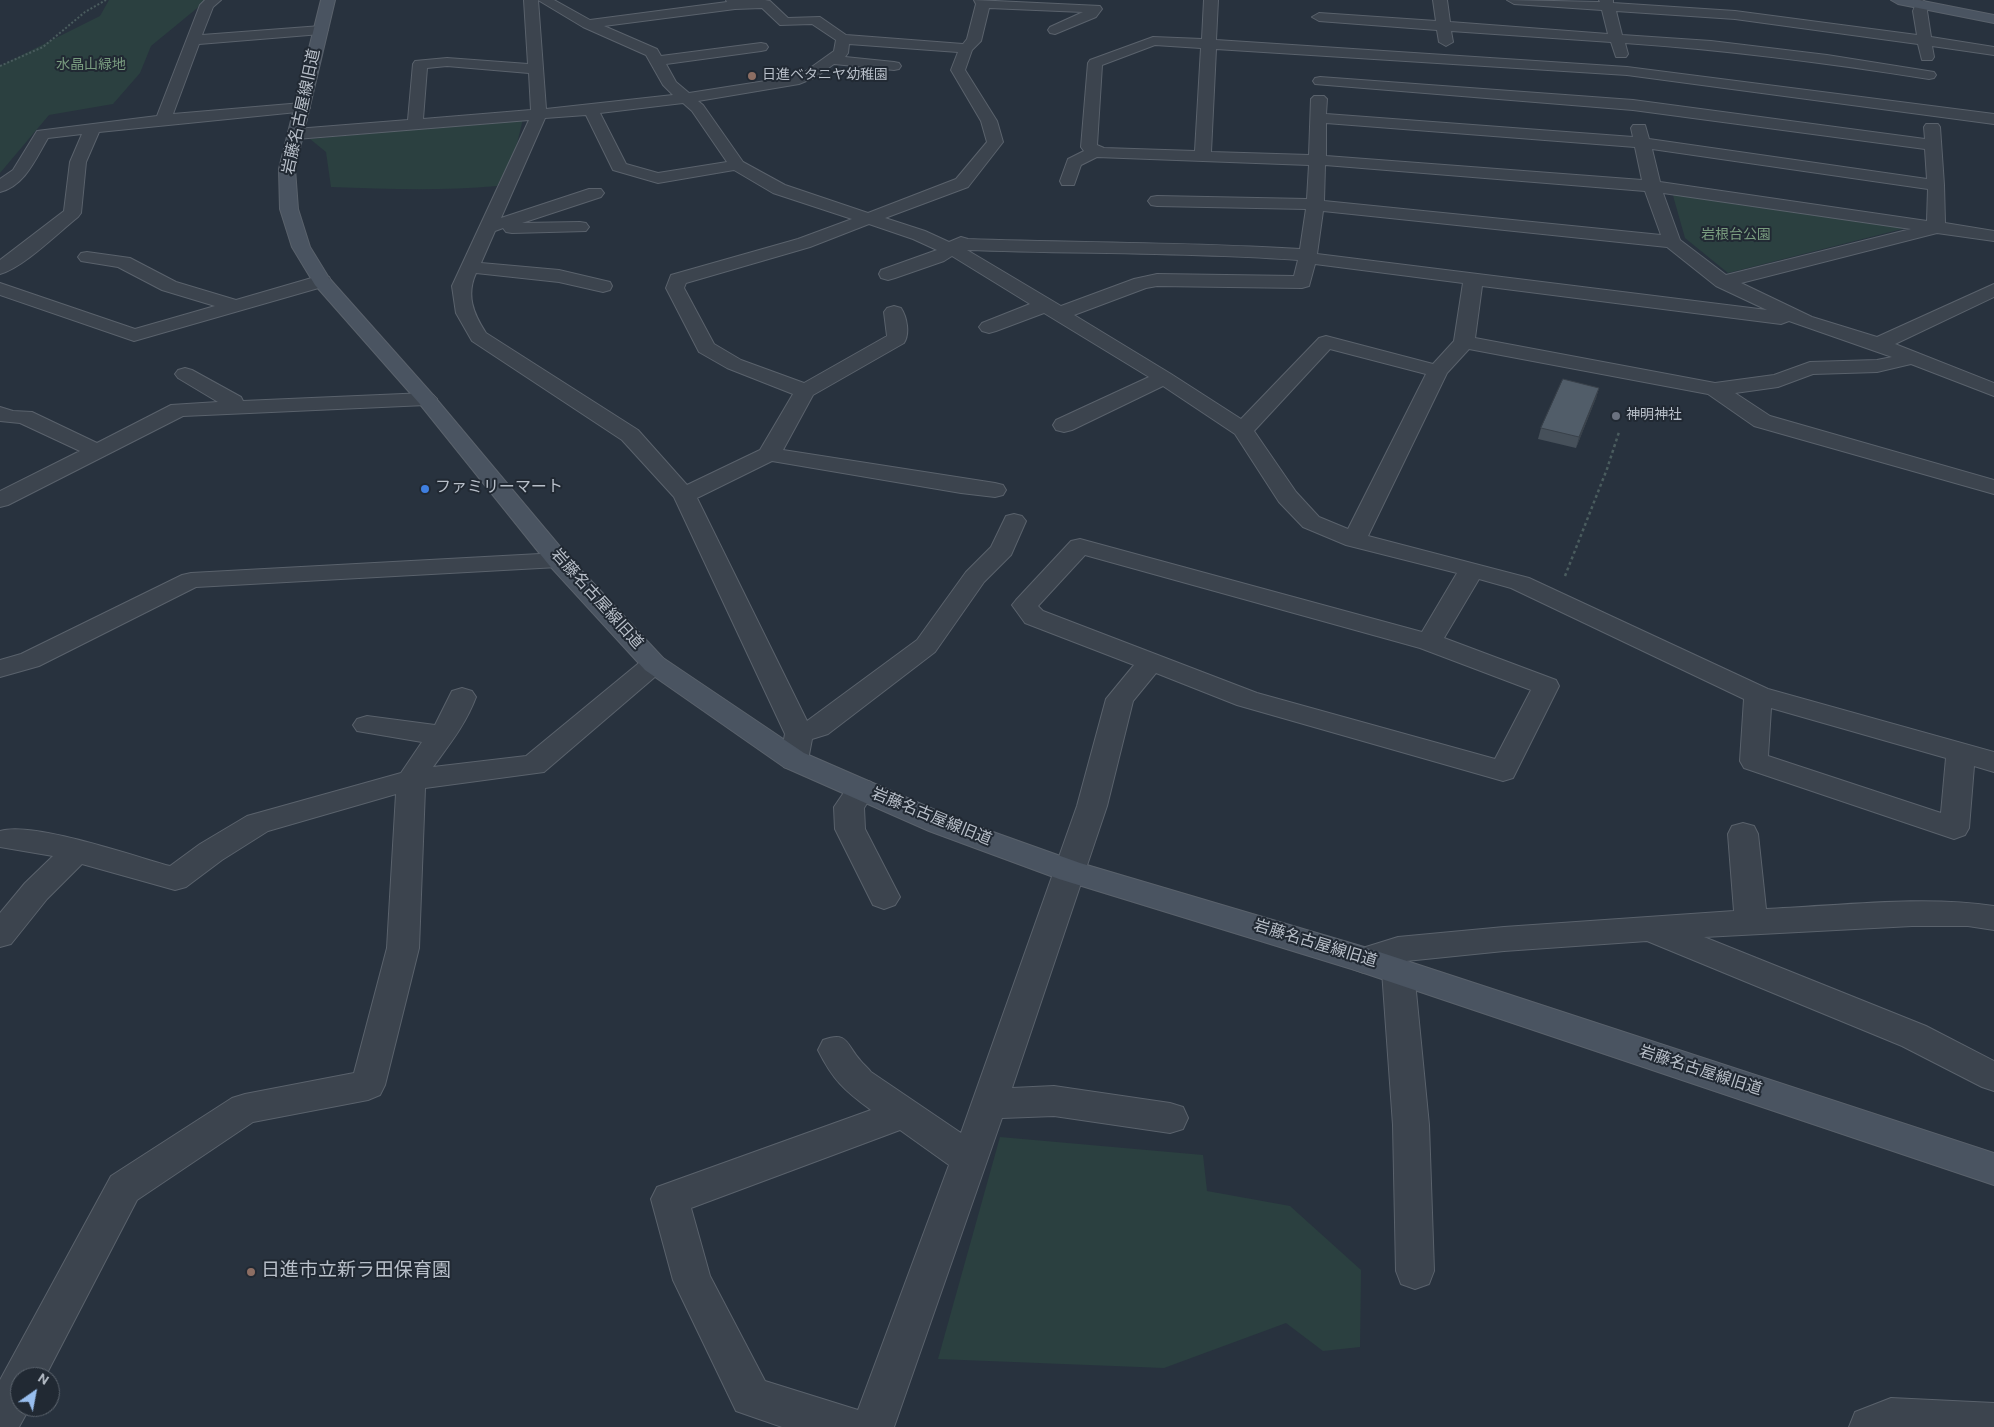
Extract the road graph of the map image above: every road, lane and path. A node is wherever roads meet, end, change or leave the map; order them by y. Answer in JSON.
{"nodes":[{"id":1,"x":106,"y":0,"type":"edge"},
{"id":2,"x":214,"y":0,"type":"edge"},
{"id":3,"x":328,"y":0,"type":"edge"},
{"id":4,"x":530,"y":0,"type":"edge"},
{"id":5,"x":544,"y":0,"type":"edge"},
{"id":6,"x":652,"y":0,"type":"edge"},
{"id":7,"x":1211,"y":0,"type":"edge"},
{"id":8,"x":1440,"y":0,"type":"edge"},
{"id":9,"x":1514,"y":0,"type":"edge"},
{"id":10,"x":1898,"y":0,"type":"edge"},
{"id":11,"x":734,"y":2,"type":"edge"},
{"id":12,"x":982,"y":2,"type":"edge"},
{"id":13,"x":1927,"y":2,"type":"edge"},
{"id":14,"x":1607,"y":3,"type":"edge"},
{"id":15,"x":1097,"y":4,"type":"edge"},
{"id":16,"x":1319,"y":8,"type":"edge"},
{"id":17,"x":670,"y":14,"type":"junction"},
{"id":18,"x":1994,"y":19,"type":"edge"},
{"id":19,"x":588,"y":24,"type":"junction"},
{"id":20,"x":1445,"y":26,"type":"junction"},
{"id":21,"x":321,"y":30,"type":"junction"},
{"id":22,"x":1055,"y":30,"type":"dead end"},
{"id":23,"x":1615,"y":37,"type":"junction"},
{"id":24,"x":193,"y":40,"type":"junction"},
{"id":25,"x":842,"y":40,"type":"junction"},
{"id":26,"x":1925,"y":40,"type":"junction"},
{"id":27,"x":1208,"y":45,"type":"junction"},
{"id":28,"x":762,"y":47,"type":"dead end"},
{"id":29,"x":966,"y":48,"type":"junction"},
{"id":30,"x":1320,"y":50,"type":"junction"},
{"id":31,"x":1994,"y":51,"type":"edge"},
{"id":32,"x":1448,"y":59,"type":"junction"},
{"id":33,"x":832,"y":60,"type":"junction"},
{"id":34,"x":656,"y":61,"type":"junction"},
{"id":35,"x":0,"y":66,"type":"edge"},
{"id":36,"x":894,"y":66,"type":"dead end"},
{"id":37,"x":535,"y":69,"type":"junction"},
{"id":38,"x":1627,"y":71,"type":"junction"},
{"id":39,"x":1929,"y":75,"type":"junction"},
{"id":40,"x":1320,"y":81,"type":"junction"},
{"id":41,"x":686,"y":98,"type":"junction"},
{"id":42,"x":1633,"y":105,"type":"junction"},
{"id":43,"x":591,"y":110,"type":"junction"},
{"id":44,"x":1931,"y":111,"type":"junction"},
{"id":45,"x":539,"y":114,"type":"junction"},
{"id":46,"x":1319,"y":118,"type":"junction"},
{"id":47,"x":1994,"y":119,"type":"edge"},
{"id":48,"x":163,"y":120,"type":"junction"},
{"id":49,"x":299,"y":121,"type":"junction"},
{"id":50,"x":415,"y":124,"type":"junction"},
{"id":51,"x":93,"y":128,"type":"junction"},
{"id":52,"x":1643,"y":143,"type":"junction"},
{"id":53,"x":1933,"y":145,"type":"junction"},
{"id":54,"x":1096,"y":151,"type":"junction"},
{"id":55,"x":1203,"y":156,"type":"junction"},
{"id":56,"x":1318,"y":160,"type":"junction"},
{"id":57,"x":737,"y":165,"type":"junction"},
{"id":58,"x":1068,"y":181,"type":"dead end"},
{"id":59,"x":1936,"y":185,"type":"junction"},
{"id":60,"x":1652,"y":186,"type":"junction"},
{"id":61,"x":0,"y":187,"type":"edge"},
{"id":62,"x":595,"y":193,"type":"dead end"},
{"id":63,"x":1157,"y":200,"type":"dead end"},
{"id":64,"x":1316,"y":206,"type":"junction"},
{"id":65,"x":869,"y":218,"type":"junction"},
{"id":66,"x":580,"y":228,"type":"dead end"},
{"id":67,"x":1936,"y":228,"type":"junction"},
{"id":68,"x":975,"y":233,"type":"dead end"},
{"id":69,"x":1994,"y":236,"type":"edge"},
{"id":70,"x":494,"y":237,"type":"junction"},
{"id":71,"x":1672,"y":242,"type":"junction"},
{"id":72,"x":538,"y":245,"type":"dead end"},
{"id":73,"x":959,"y":250,"type":"junction"},
{"id":74,"x":1309,"y":256,"type":"junction"},
{"id":75,"x":87,"y":257,"type":"dead end"},
{"id":76,"x":470,"y":267,"type":"junction"},
{"id":77,"x":0,"y":268,"type":"edge"},
{"id":78,"x":886,"y":278,"type":"dead end"},
{"id":79,"x":1473,"y":279,"type":"junction"},
{"id":80,"x":322,"y":281,"type":"junction"},
{"id":81,"x":1723,"y":282,"type":"junction"},
{"id":82,"x":603,"y":286,"type":"dead end"},
{"id":83,"x":0,"y":289,"type":"edge"},
{"id":84,"x":1994,"y":290,"type":"edge"},
{"id":85,"x":236,"y":306,"type":"junction"},
{"id":86,"x":1052,"y":310,"type":"junction"},
{"id":87,"x":894,"y":312,"type":"dead end"},
{"id":88,"x":1805,"y":321,"type":"junction"},
{"id":89,"x":989,"y":326,"type":"dead end"},
{"id":90,"x":1464,"y":342,"type":"junction"},
{"id":91,"x":1878,"y":344,"type":"junction"},
{"id":92,"x":1912,"y":358,"type":"junction"},
{"id":93,"x":1438,"y":371,"type":"junction"},
{"id":94,"x":185,"y":374,"type":"dead end"},
{"id":95,"x":1164,"y":378,"type":"junction"},
{"id":96,"x":1715,"y":389,"type":"junction"},
{"id":97,"x":805,"y":390,"type":"junction"},
{"id":98,"x":1994,"y":390,"type":"edge"},
{"id":99,"x":426,"y":399,"type":"junction"},
{"id":100,"x":235,"y":408,"type":"junction"},
{"id":101,"x":0,"y":414,"type":"edge"},
{"id":102,"x":1064,"y":425,"type":"dead end"},
{"id":103,"x":1243,"y":430,"type":"junction"},
{"id":104,"x":1619,"y":432,"type":"dead end"},
{"id":105,"x":97,"y":451,"type":"junction"},
{"id":106,"x":769,"y":454,"type":"junction"},
{"id":107,"x":1994,"y":487,"type":"edge"},
{"id":108,"x":995,"y":490,"type":"dead end"},
{"id":109,"x":684,"y":495,"type":"junction"},
{"id":110,"x":0,"y":500,"type":"edge"},
{"id":111,"x":1014,"y":521,"type":"dead end"},
{"id":112,"x":1354,"y":540,"type":"junction"},
{"id":113,"x":558,"y":560,"type":"junction"},
{"id":114,"x":1472,"y":568,"type":"junction"},
{"id":115,"x":1556,"y":600,"type":"junction"},
{"id":116,"x":1429,"y":642,"type":"junction"},
{"id":117,"x":1151,"y":662,"type":"junction"},
{"id":118,"x":654,"y":664,"type":"junction"},
{"id":119,"x":0,"y":669,"type":"edge"},
{"id":120,"x":1758,"y":695,"type":"junction"},
{"id":121,"x":462,"y":697,"type":"dead end"},
{"id":122,"x":367,"y":725,"type":"dead end"},
{"id":123,"x":442,"y":735,"type":"junction"},
{"id":124,"x":797,"y":747,"type":"junction"},
{"id":125,"x":1962,"y":754,"type":"junction"},
{"id":126,"x":1994,"y":762,"type":"edge"},
{"id":127,"x":410,"y":780,"type":"junction"},
{"id":128,"x":860,"y":789,"type":"junction"},
{"id":129,"x":1743,"y":834,"type":"dead end"},
{"id":130,"x":8,"y":839,"type":"dead end"},
{"id":131,"x":76,"y":851,"type":"junction"},
{"id":132,"x":1070,"y":871,"type":"junction"},
{"id":133,"x":884,"y":897,"type":"dead end"},
{"id":134,"x":1994,"y":918,"type":"edge"},
{"id":135,"x":1751,"y":922,"type":"junction"},
{"id":136,"x":1647,"y":929,"type":"junction"},
{"id":137,"x":0,"y":935,"type":"edge"},
{"id":138,"x":1364,"y":960,"type":"junction"},
{"id":139,"x":1398,"y":971,"type":"junction"},
{"id":140,"x":835,"y":1050,"type":"dead end"},
{"id":141,"x":1994,"y":1077,"type":"edge"},
{"id":142,"x":989,"y":1104,"type":"junction"},
{"id":143,"x":904,"y":1113,"type":"junction"},
{"id":144,"x":1170,"y":1118,"type":"dead end"},
{"id":145,"x":969,"y":1159,"type":"junction"},
{"id":146,"x":1994,"y":1169,"type":"edge"},
{"id":147,"x":1415,"y":1271,"type":"dead end"},
{"id":148,"x":29,"y":1367,"type":"edge"},
{"id":149,"x":10,"y":1402,"type":"edge"},
{"id":150,"x":0,"y":1421,"type":"edge"},
{"id":151,"x":1994,"y":1424,"type":"edge"},
{"id":152,"x":848,"y":1427,"type":"edge"},
{"id":153,"x":873,"y":1427,"type":"edge"},
{"id":154,"x":1870,"y":1427,"type":"edge"}],
"edges":[{"from":1,"to":35,"type":"path"},
{"from":2,"to":24,"type":"street"},
{"from":3,"to":21,"type":"street","name":"岩藤名古屋線旧道"},
{"from":4,"to":37,"type":"street"},
{"from":5,"to":19,"type":"street"},
{"from":6,"to":17,"type":"street"},
{"from":7,"to":27,"type":"street"},
{"from":8,"to":20,"type":"street"},
{"from":9,"to":14,"type":"street"},
{"from":10,"to":13,"type":"street"},
{"from":11,"to":17,"type":"street"},
{"from":11,"to":25,"type":"street"},
{"from":12,"to":15,"type":"street"},
{"from":12,"to":29,"type":"street"},
{"from":13,"to":18,"type":"street"},
{"from":13,"to":26,"type":"street"},
{"from":14,"to":23,"type":"street"},
{"from":14,"to":26,"type":"street"},
{"from":15,"to":22,"type":"street"},
{"from":16,"to":20,"type":"street"},
{"from":16,"to":30,"type":"street"},
{"from":17,"to":19,"type":"street"},
{"from":19,"to":34,"type":"street"},
{"from":20,"to":23,"type":"street"},
{"from":20,"to":32,"type":"street"},
{"from":21,"to":24,"type":"street"},
{"from":21,"to":49,"type":"street","name":"岩藤名古屋線旧道"},
{"from":23,"to":38,"type":"street"},
{"from":23,"to":39,"type":"street"},
{"from":24,"to":48,"type":"street"},
{"from":25,"to":29,"type":"street"},
{"from":25,"to":33,"type":"street"},
{"from":26,"to":31,"type":"street"},
{"from":26,"to":39,"type":"street"},
{"from":27,"to":30,"type":"street"},
{"from":27,"to":54,"type":"street"},
{"from":27,"to":55,"type":"street"},
{"from":28,"to":34,"type":"street"},
{"from":29,"to":65,"type":"street"},
{"from":30,"to":32,"type":"street"},
{"from":30,"to":40,"type":"street"},
{"from":32,"to":38,"type":"street"},
{"from":33,"to":36,"type":"street"},
{"from":33,"to":41,"type":"street"},
{"from":34,"to":41,"type":"street"},
{"from":37,"to":45,"type":"street"},
{"from":37,"to":50,"type":"street"},
{"from":38,"to":42,"type":"street"},
{"from":38,"to":44,"type":"street"},
{"from":39,"to":44,"type":"street"},
{"from":40,"to":42,"type":"street"},
{"from":40,"to":46,"type":"street"},
{"from":41,"to":43,"type":"street"},
{"from":41,"to":57,"type":"street"},
{"from":42,"to":52,"type":"street"},
{"from":42,"to":53,"type":"street"},
{"from":43,"to":45,"type":"street"},
{"from":43,"to":57,"type":"street"},
{"from":44,"to":47,"type":"street"},
{"from":44,"to":53,"type":"street"},
{"from":45,"to":50,"type":"street"},
{"from":45,"to":70,"type":"street"},
{"from":46,"to":52,"type":"street"},
{"from":46,"to":56,"type":"street"},
{"from":48,"to":49,"type":"street"},
{"from":48,"to":51,"type":"street"},
{"from":49,"to":50,"type":"street"},
{"from":49,"to":80,"type":"street","name":"岩藤名古屋線旧道"},
{"from":51,"to":61,"type":"street"},
{"from":51,"to":77,"type":"street"},
{"from":52,"to":59,"type":"street"},
{"from":52,"to":60,"type":"street"},
{"from":53,"to":59,"type":"street"},
{"from":54,"to":55,"type":"street"},
{"from":54,"to":58,"type":"street"},
{"from":55,"to":56,"type":"street"},
{"from":56,"to":60,"type":"street"},
{"from":56,"to":64,"type":"street"},
{"from":57,"to":65,"type":"street"},
{"from":59,"to":67,"type":"street"},
{"from":60,"to":67,"type":"street"},
{"from":60,"to":71,"type":"street"},
{"from":62,"to":70,"type":"street"},
{"from":63,"to":64,"type":"street"},
{"from":64,"to":71,"type":"street"},
{"from":64,"to":74,"type":"street"},
{"from":65,"to":73,"type":"street"},
{"from":65,"to":97,"type":"street"},
{"from":66,"to":70,"type":"street"},
{"from":67,"to":69,"type":"street"},
{"from":67,"to":81,"type":"street"},
{"from":68,"to":73,"type":"street"},
{"from":70,"to":72,"type":"street"},
{"from":70,"to":76,"type":"street"},
{"from":71,"to":81,"type":"street"},
{"from":73,"to":74,"type":"street"},
{"from":73,"to":78,"type":"street"},
{"from":73,"to":86,"type":"street"},
{"from":74,"to":79,"type":"street"},
{"from":74,"to":86,"type":"street"},
{"from":75,"to":85,"type":"street"},
{"from":76,"to":82,"type":"street"},
{"from":76,"to":109,"type":"street"},
{"from":79,"to":88,"type":"street"},
{"from":79,"to":90,"type":"street"},
{"from":80,"to":85,"type":"street"},
{"from":80,"to":99,"type":"street","name":"岩藤名古屋線旧道"},
{"from":81,"to":88,"type":"street"},
{"from":83,"to":85,"type":"street"},
{"from":84,"to":91,"type":"street"},
{"from":86,"to":89,"type":"street"},
{"from":86,"to":95,"type":"street"},
{"from":87,"to":97,"type":"street"},
{"from":88,"to":91,"type":"street"},
{"from":90,"to":93,"type":"street"},
{"from":90,"to":96,"type":"street"},
{"from":91,"to":92,"type":"street"},
{"from":92,"to":96,"type":"street"},
{"from":92,"to":98,"type":"street"},
{"from":93,"to":103,"type":"street"},
{"from":93,"to":112,"type":"street"},
{"from":94,"to":100,"type":"street"},
{"from":95,"to":102,"type":"street"},
{"from":95,"to":103,"type":"street"},
{"from":96,"to":107,"type":"street"},
{"from":97,"to":106,"type":"street"},
{"from":99,"to":100,"type":"street"},
{"from":99,"to":113,"type":"street","name":"岩藤名古屋線旧道"},
{"from":100,"to":105,"type":"street"},
{"from":101,"to":105,"type":"street"},
{"from":103,"to":112,"type":"street"},
{"from":104,"to":115,"type":"path"},
{"from":105,"to":110,"type":"street"},
{"from":106,"to":108,"type":"street"},
{"from":106,"to":109,"type":"street"},
{"from":109,"to":124,"type":"street"},
{"from":111,"to":124,"type":"street"},
{"from":112,"to":114,"type":"street"},
{"from":113,"to":118,"type":"street","name":"岩藤名古屋線旧道"},
{"from":113,"to":119,"type":"street"},
{"from":114,"to":115,"type":"street"},
{"from":114,"to":116,"type":"street"},
{"from":115,"to":120,"type":"street"},
{"from":116,"to":117,"type":"street"},
{"from":116,"to":117,"type":"street"},
{"from":117,"to":132,"type":"street"},
{"from":118,"to":124,"type":"street","name":"岩藤名古屋線旧道"},
{"from":118,"to":127,"type":"street"},
{"from":120,"to":125,"type":"street"},
{"from":120,"to":125,"type":"street"},
{"from":121,"to":123,"type":"street"},
{"from":122,"to":123,"type":"street"},
{"from":123,"to":127,"type":"street"},
{"from":124,"to":128,"type":"street","name":"岩藤名古屋線旧道"},
{"from":125,"to":126,"type":"street"},
{"from":127,"to":131,"type":"street"},
{"from":127,"to":148,"type":"street"},
{"from":128,"to":132,"type":"street","name":"岩藤名古屋線旧道"},
{"from":128,"to":133,"type":"street"},
{"from":129,"to":135,"type":"street"},
{"from":130,"to":131,"type":"street"},
{"from":131,"to":137,"type":"street"},
{"from":132,"to":138,"type":"street","name":"岩藤名古屋線旧道"},
{"from":132,"to":142,"type":"street"},
{"from":134,"to":135,"type":"street"},
{"from":135,"to":136,"type":"street"},
{"from":136,"to":138,"type":"street"},
{"from":136,"to":141,"type":"street"},
{"from":138,"to":139,"type":"street","name":"岩藤名古屋線旧道"},
{"from":139,"to":146,"type":"street","name":"岩藤名古屋線旧道"},
{"from":139,"to":147,"type":"street"},
{"from":140,"to":143,"type":"street"},
{"from":142,"to":144,"type":"street"},
{"from":142,"to":145,"type":"street"},
{"from":143,"to":145,"type":"street"},
{"from":143,"to":152,"type":"street"},
{"from":145,"to":153,"type":"street"},
{"from":149,"to":150,"type":"street"},
{"from":151,"to":154,"type":"street"}]}
